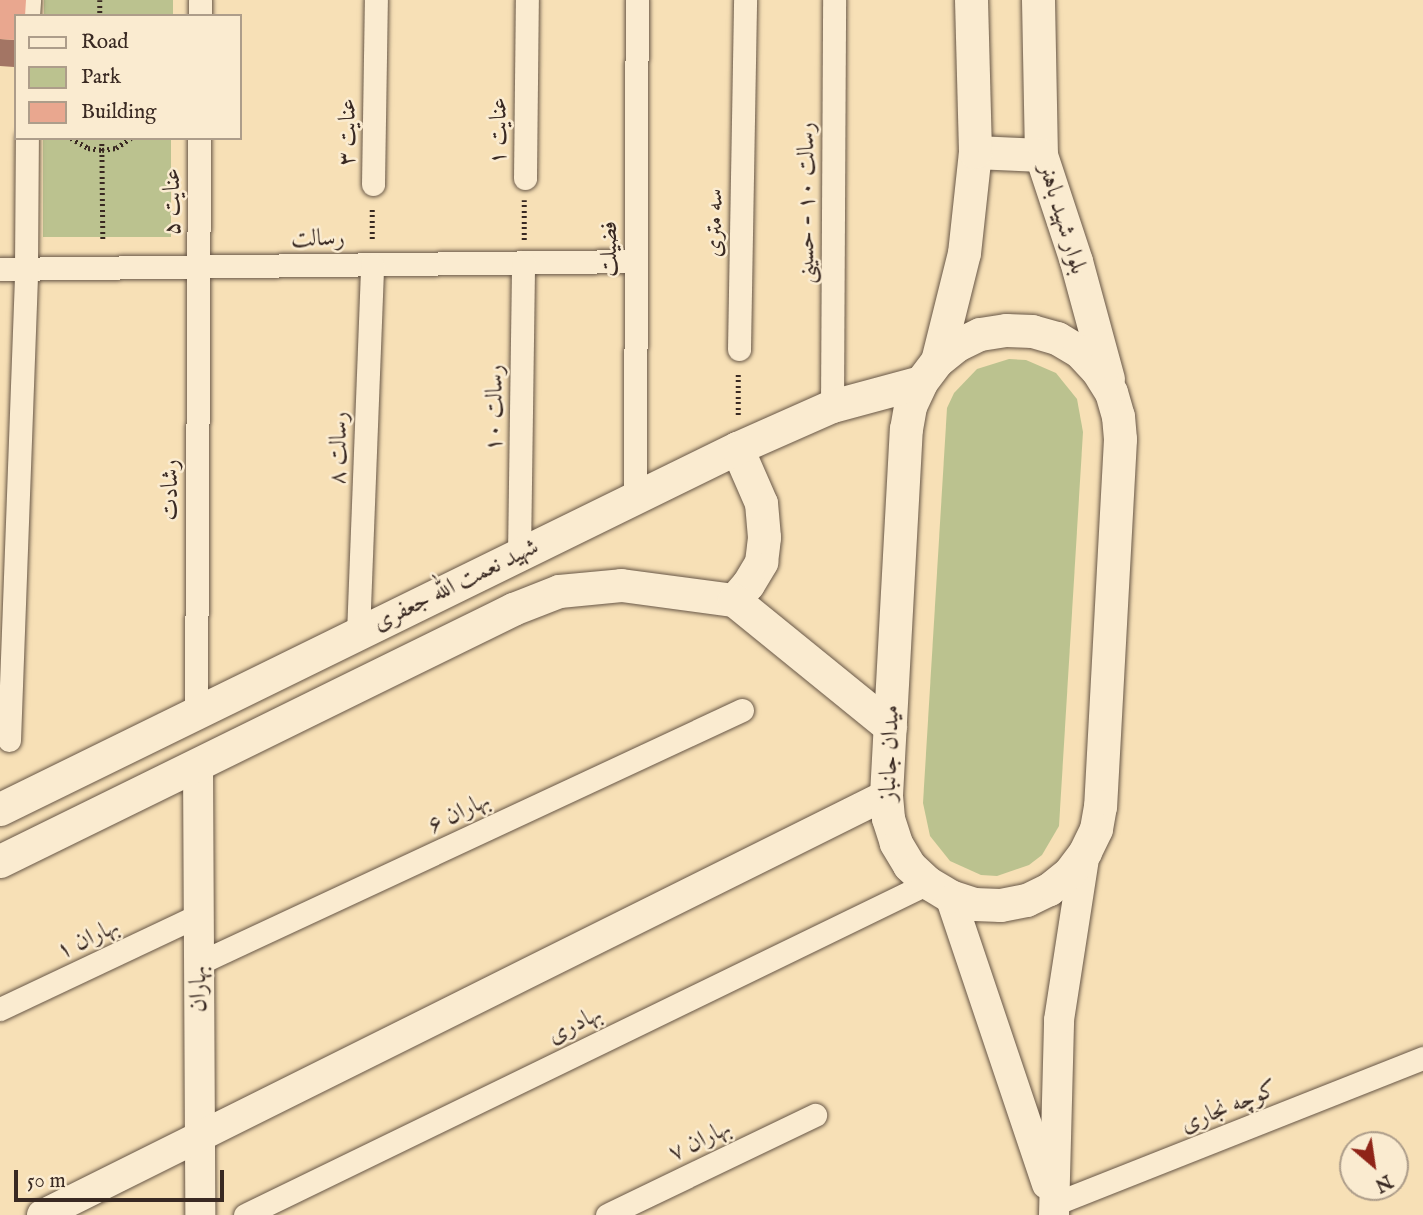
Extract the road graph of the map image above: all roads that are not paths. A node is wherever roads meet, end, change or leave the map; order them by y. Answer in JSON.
{"nodes":[{"id":1,"x":376,"y":0,"type":"edge"},
{"id":2,"x":527,"y":0,"type":"edge"},
{"id":3,"x":637,"y":0,"type":"edge"},
{"id":4,"x":745,"y":0,"type":"edge"},
{"id":5,"x":834,"y":0,"type":"edge"},
{"id":6,"x":971,"y":0,"type":"edge"},
{"id":7,"x":1038,"y":0,"type":"edge"},
{"id":8,"x":27,"y":140,"type":"edge"},
{"id":9,"x":199,"y":140,"type":"edge"},
{"id":10,"x":975,"y":152,"type":"junction"},
{"id":11,"x":1041,"y":155,"type":"junction"},
{"id":12,"x":525,"y":178,"type":"road end"},
{"id":13,"x":373,"y":184,"type":"road end"},
{"id":14,"x":636,"y":261,"type":"junction"},
{"id":15,"x":523,"y":262,"type":"junction"},
{"id":16,"x":372,"y":265,"type":"junction"},
{"id":17,"x":198,"y":267,"type":"junction"},
{"id":18,"x":0,"y":269,"type":"edge"},
{"id":19,"x":26,"y":269,"type":"junction"},
{"id":20,"x":739,"y":349,"type":"road end"},
{"id":21,"x":929,"y":372,"type":"junction"},
{"id":22,"x":1111,"y":392,"type":"junction"},
{"id":23,"x":832,"y":407,"type":"junction"},
{"id":24,"x":737,"y":447,"type":"junction"},
{"id":25,"x":635,"y":498,"type":"junction"},
{"id":26,"x":519,"y":555,"type":"junction"},
{"id":27,"x":734,"y":600,"type":"junction"},
{"id":28,"x":358,"y":634,"type":"junction"},
{"id":29,"x":742,"y":710,"type":"dead end"},
{"id":30,"x":195,"y":713,"type":"junction"},
{"id":31,"x":890,"y":727,"type":"junction"},
{"id":32,"x":9,"y":740,"type":"dead end"},
{"id":33,"x":198,"y":764,"type":"junction"},
{"id":34,"x":886,"y":795,"type":"junction"},
{"id":35,"x":0,"y":809,"type":"edge"},
{"id":36,"x":1086,"y":852,"type":"junction"},
{"id":37,"x":0,"y":861,"type":"edge"},
{"id":38,"x":939,"y":890,"type":"junction"},
{"id":39,"x":199,"y":915,"type":"junction"},
{"id":40,"x":199,"y":963,"type":"junction"},
{"id":41,"x":0,"y":1009,"type":"edge"},
{"id":42,"x":1423,"y":1058,"type":"edge"},
{"id":43,"x":815,"y":1115,"type":"dead end"},
{"id":44,"x":200,"y":1136,"type":"junction"},
{"id":45,"x":1054,"y":1210,"type":"edge"},
{"id":46,"x":42,"y":1215,"type":"edge"},
{"id":47,"x":200,"y":1215,"type":"edge"},
{"id":48,"x":245,"y":1215,"type":"edge"},
{"id":49,"x":607,"y":1215,"type":"edge"}],
"edges":[{"from":1,"to":13,"type":"street","name":"عنایت ۳"},
{"from":2,"to":12,"type":"street","name":"عنایت ۱"},
{"from":3,"to":14,"type":"street","name":"فضیلت"},
{"from":4,"to":20,"type":"street","name":"سه متری"},
{"from":5,"to":23,"type":"street","name":"رسالت ۱۰ - حسینی"},
{"from":6,"to":10,"type":"main road"},
{"from":7,"to":11,"type":"main road","name":"بلوار شهید باهنر"},
{"from":8,"to":19,"type":"street"},
{"from":9,"to":17,"type":"street","name":"عنایت ۵"},
{"from":10,"to":11,"type":"main road"},
{"from":10,"to":21,"type":"main road"},
{"from":11,"to":22,"type":"main road","name":"بلوار شهید باهنر"},
{"from":14,"to":15,"type":"street","name":"رسالت"},
{"from":14,"to":25,"type":"street","name":"فضیلت"},
{"from":15,"to":16,"type":"street","name":"رسالت"},
{"from":15,"to":26,"type":"street","name":"رسالت ۱۰"},
{"from":16,"to":17,"type":"street","name":"رسالت"},
{"from":16,"to":28,"type":"street","name":"رسالت ۸"},
{"from":17,"to":19,"type":"street","name":"رسالت"},
{"from":17,"to":30,"type":"street","name":"رشادت"},
{"from":18,"to":19,"type":"street","name":"رسالت"},
{"from":19,"to":32,"type":"street"},
{"from":21,"to":22,"type":"main road"},
{"from":21,"to":23,"type":"main road","name":"شهید نعمت الله جعفری"},
{"from":21,"to":31,"type":"main road","name":"میدان جانباز"},
{"from":22,"to":36,"type":"main road"},
{"from":23,"to":24,"type":"main road","name":"شهید نعمت الله جعفری"},
{"from":24,"to":25,"type":"main road","name":"شهید نعمت الله جعفری"},
{"from":24,"to":27,"type":"main road"},
{"from":25,"to":26,"type":"main road","name":"شهید نعمت الله جعفری"},
{"from":26,"to":28,"type":"main road","name":"شهید نعمت الله جعفری"},
{"from":27,"to":31,"type":"main road"},
{"from":27,"to":33,"type":"main road","name":"شهید نعمت الله جعفری"},
{"from":28,"to":30,"type":"main road","name":"شهید نعمت الله جعفری"},
{"from":29,"to":40,"type":"street","name":"بهاران ۶"},
{"from":30,"to":35,"type":"main road","name":"شهید نعمت الله جعفری"},
{"from":31,"to":34,"type":"main road","name":"میدان جانباز"},
{"from":33,"to":37,"type":"main road","name":"شهید نعمت الله جعفری"},
{"from":33,"to":39,"type":"street","name":"بهاران"},
{"from":34,"to":38,"type":"main road","name":"میدان جانباز"},
{"from":34,"to":44,"type":"street"},
{"from":36,"to":38,"type":"main road"},
{"from":36,"to":45,"type":"street"},
{"from":38,"to":45,"type":"street"},
{"from":38,"to":48,"type":"street","name":"بهادری"},
{"from":39,"to":40,"type":"street","name":"بهاران"},
{"from":39,"to":41,"type":"street","name":"بهاران ۱"},
{"from":40,"to":44,"type":"street","name":"بهاران"},
{"from":42,"to":45,"type":"street","name":"کوچه نجاری"},
{"from":43,"to":49,"type":"street","name":"بهاران ۷"},
{"from":44,"to":46,"type":"street"},
{"from":44,"to":47,"type":"street","name":"بهاران"}]}
